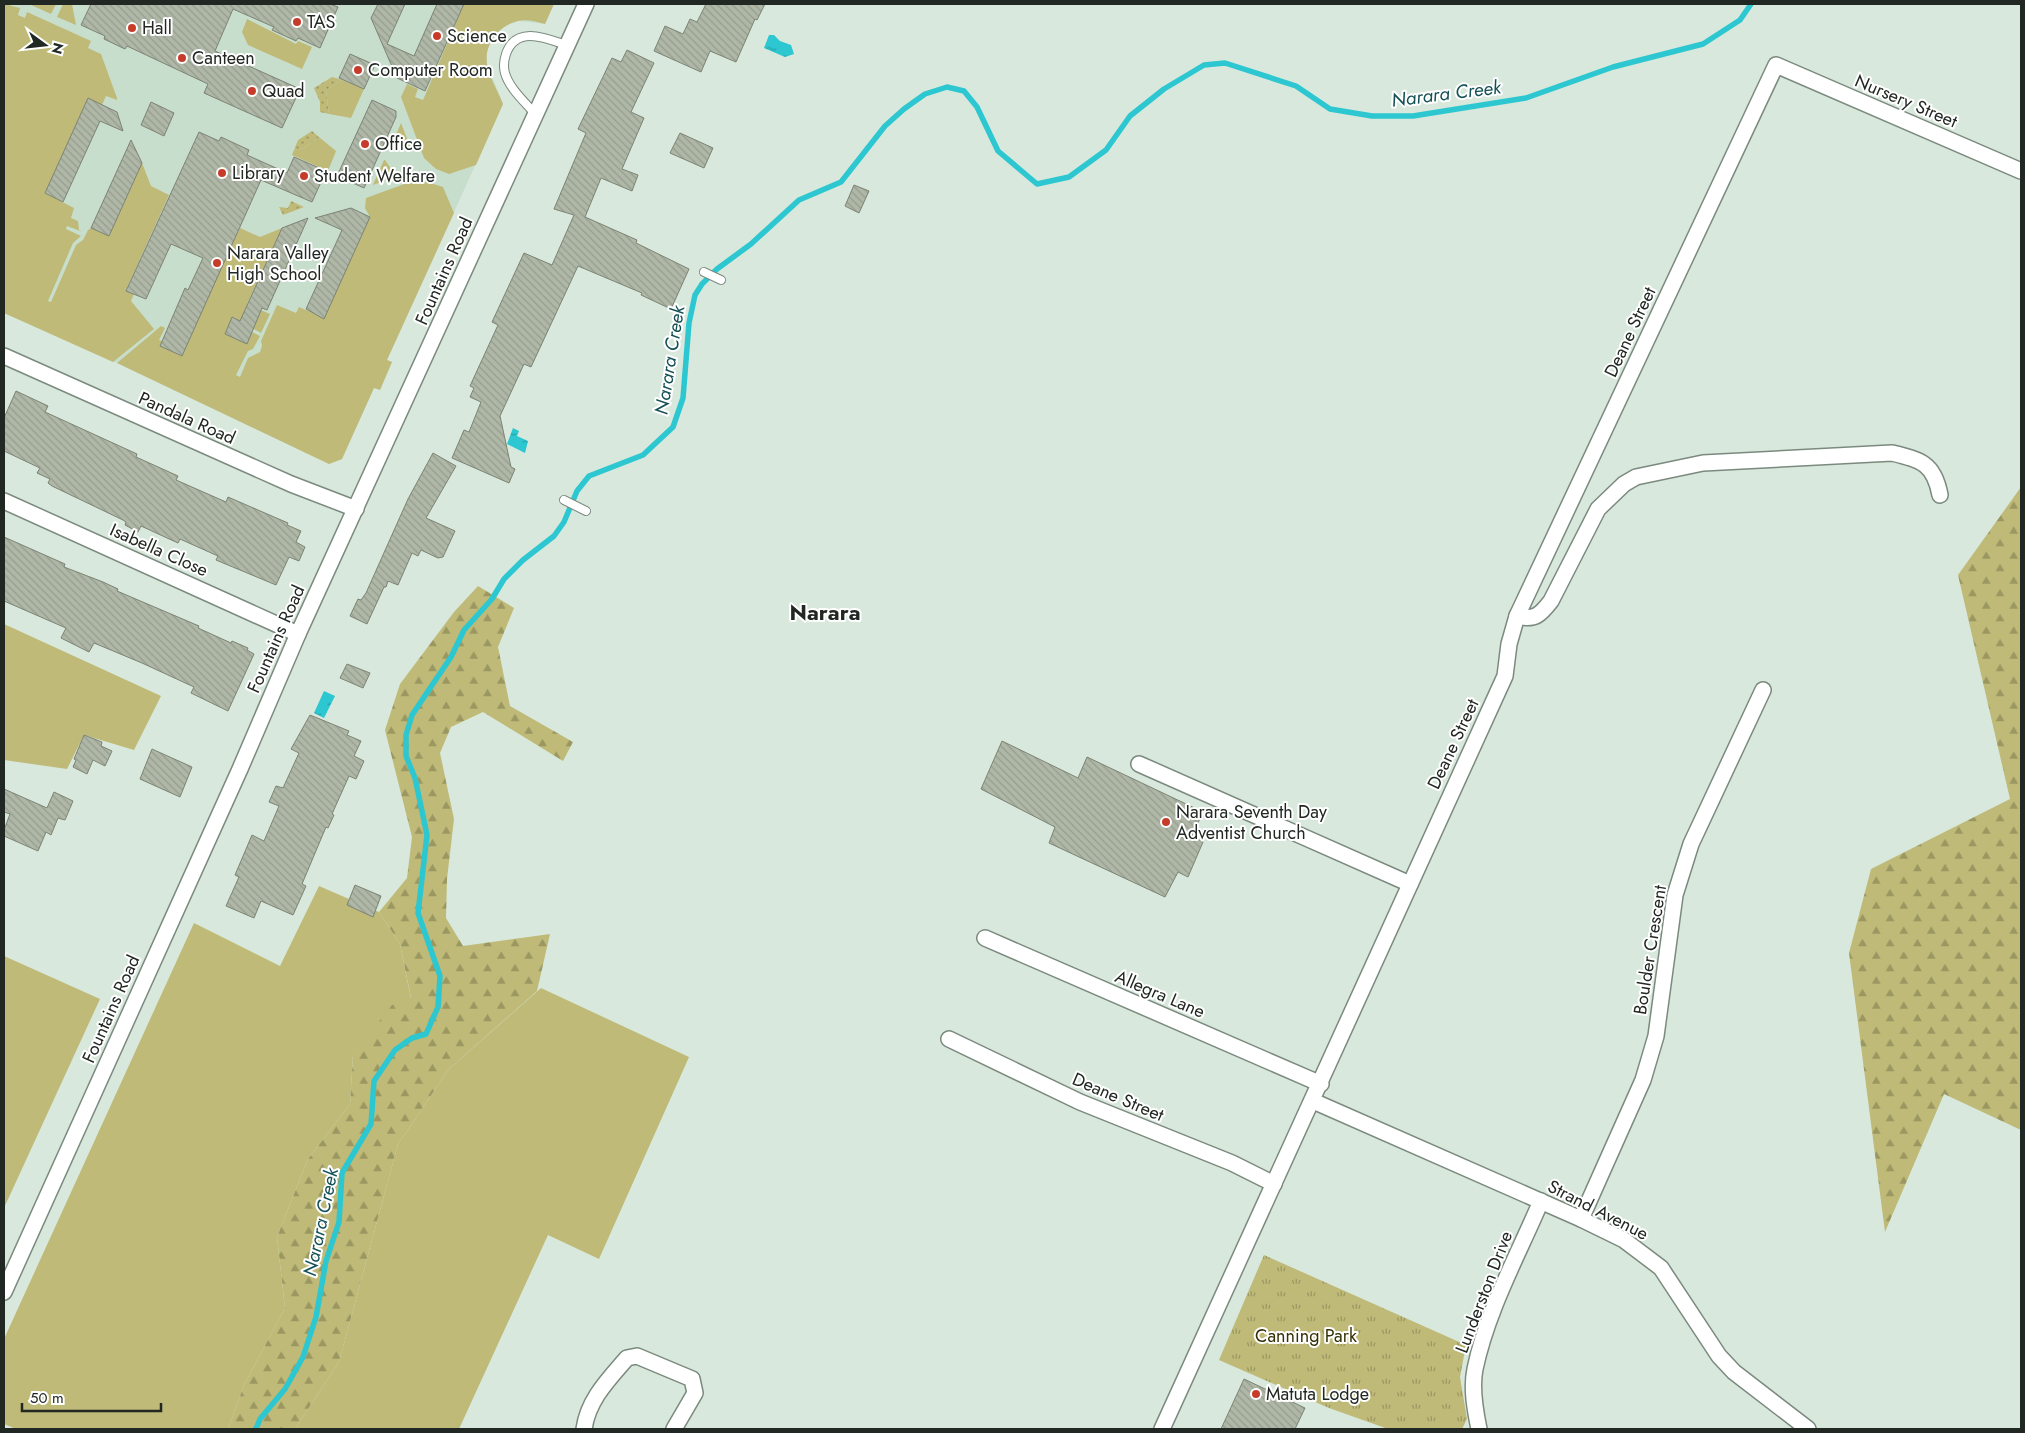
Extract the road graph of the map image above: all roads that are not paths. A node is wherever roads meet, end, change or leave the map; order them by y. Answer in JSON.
{"nodes":[{"id":1,"x":586,"y":4,"type":"edge"},
{"id":2,"x":566,"y":45,"type":"junction"},
{"id":3,"x":1776,"y":65,"type":"joint"},
{"id":4,"x":535,"y":114,"type":"junction"},
{"id":5,"x":2021,"y":171,"type":"edge"},
{"id":6,"x":704,"y":272,"type":"dead end"},
{"id":7,"x":721,"y":280,"type":"dead end"},
{"id":8,"x":4,"y":356,"type":"edge"},
{"id":9,"x":1940,"y":495,"type":"dead end"},
{"id":10,"x":564,"y":500,"type":"dead end"},
{"id":11,"x":4,"y":501,"type":"edge"},
{"id":12,"x":356,"y":509,"type":"junction"},
{"id":13,"x":586,"y":510,"type":"dead end"},
{"id":14,"x":1517,"y":616,"type":"junction"},
{"id":15,"x":298,"y":634,"type":"junction"},
{"id":16,"x":1763,"y":690,"type":"dead end"},
{"id":17,"x":1139,"y":764,"type":"dead end"},
{"id":18,"x":1410,"y":884,"type":"junction"},
{"id":19,"x":985,"y":938,"type":"dead end"},
{"id":20,"x":949,"y":1039,"type":"dead end"},
{"id":21,"x":1321,"y":1084,"type":"junction"},
{"id":22,"x":1313,"y":1101,"type":"junction"},
{"id":23,"x":1274,"y":1184,"type":"junction"},
{"id":24,"x":1541,"y":1201,"type":"junction"},
{"id":25,"x":1581,"y":1219,"type":"junction"},
{"id":26,"x":4,"y":1292,"type":"edge"},
{"id":27,"x":584,"y":1429,"type":"edge"},
{"id":28,"x":674,"y":1429,"type":"edge"},
{"id":29,"x":1162,"y":1429,"type":"edge"},
{"id":30,"x":1479,"y":1429,"type":"edge"},
{"id":31,"x":1808,"y":1429,"type":"edge"}],
"edges":[{"from":1,"to":2,"type":"street","name":"Fountains Road"},
{"from":2,"to":4,"type":"street","name":"Fountains Road"},
{"from":2,"to":4,"type":"lane"},
{"from":3,"to":5,"type":"street","name":"Nursery Street"},
{"from":3,"to":14,"type":"street","name":"Deane Street"},
{"from":4,"to":12,"type":"street","name":"Fountains Road"},
{"from":6,"to":7,"type":"lane"},
{"from":8,"to":12,"type":"street","name":"Pandala Road"},
{"from":9,"to":14,"type":"street"},
{"from":10,"to":13,"type":"lane"},
{"from":11,"to":15,"type":"street","name":"Isabella Close"},
{"from":12,"to":15,"type":"street","name":"Fountains Road"},
{"from":14,"to":18,"type":"street","name":"Deane Street"},
{"from":15,"to":26,"type":"street","name":"Fountains Road"},
{"from":16,"to":25,"type":"street","name":"Boulder Crescent"},
{"from":17,"to":18,"type":"street"},
{"from":18,"to":21,"type":"street","name":"Deane Street"},
{"from":19,"to":21,"type":"street","name":"Allegra Lane"},
{"from":20,"to":23,"type":"street","name":"Deane Street"},
{"from":21,"to":22,"type":"street","name":"Deane Street"},
{"from":22,"to":23,"type":"street","name":"Deane Street"},
{"from":22,"to":24,"type":"street","name":"Strand Avenue"},
{"from":23,"to":29,"type":"street","name":"Deane Street"},
{"from":24,"to":25,"type":"street","name":"Strand Avenue"},
{"from":24,"to":30,"type":"street","name":"Lunderston Drive"},
{"from":25,"to":31,"type":"street","name":"Strand Avenue"},
{"from":27,"to":28,"type":"street"}]}
